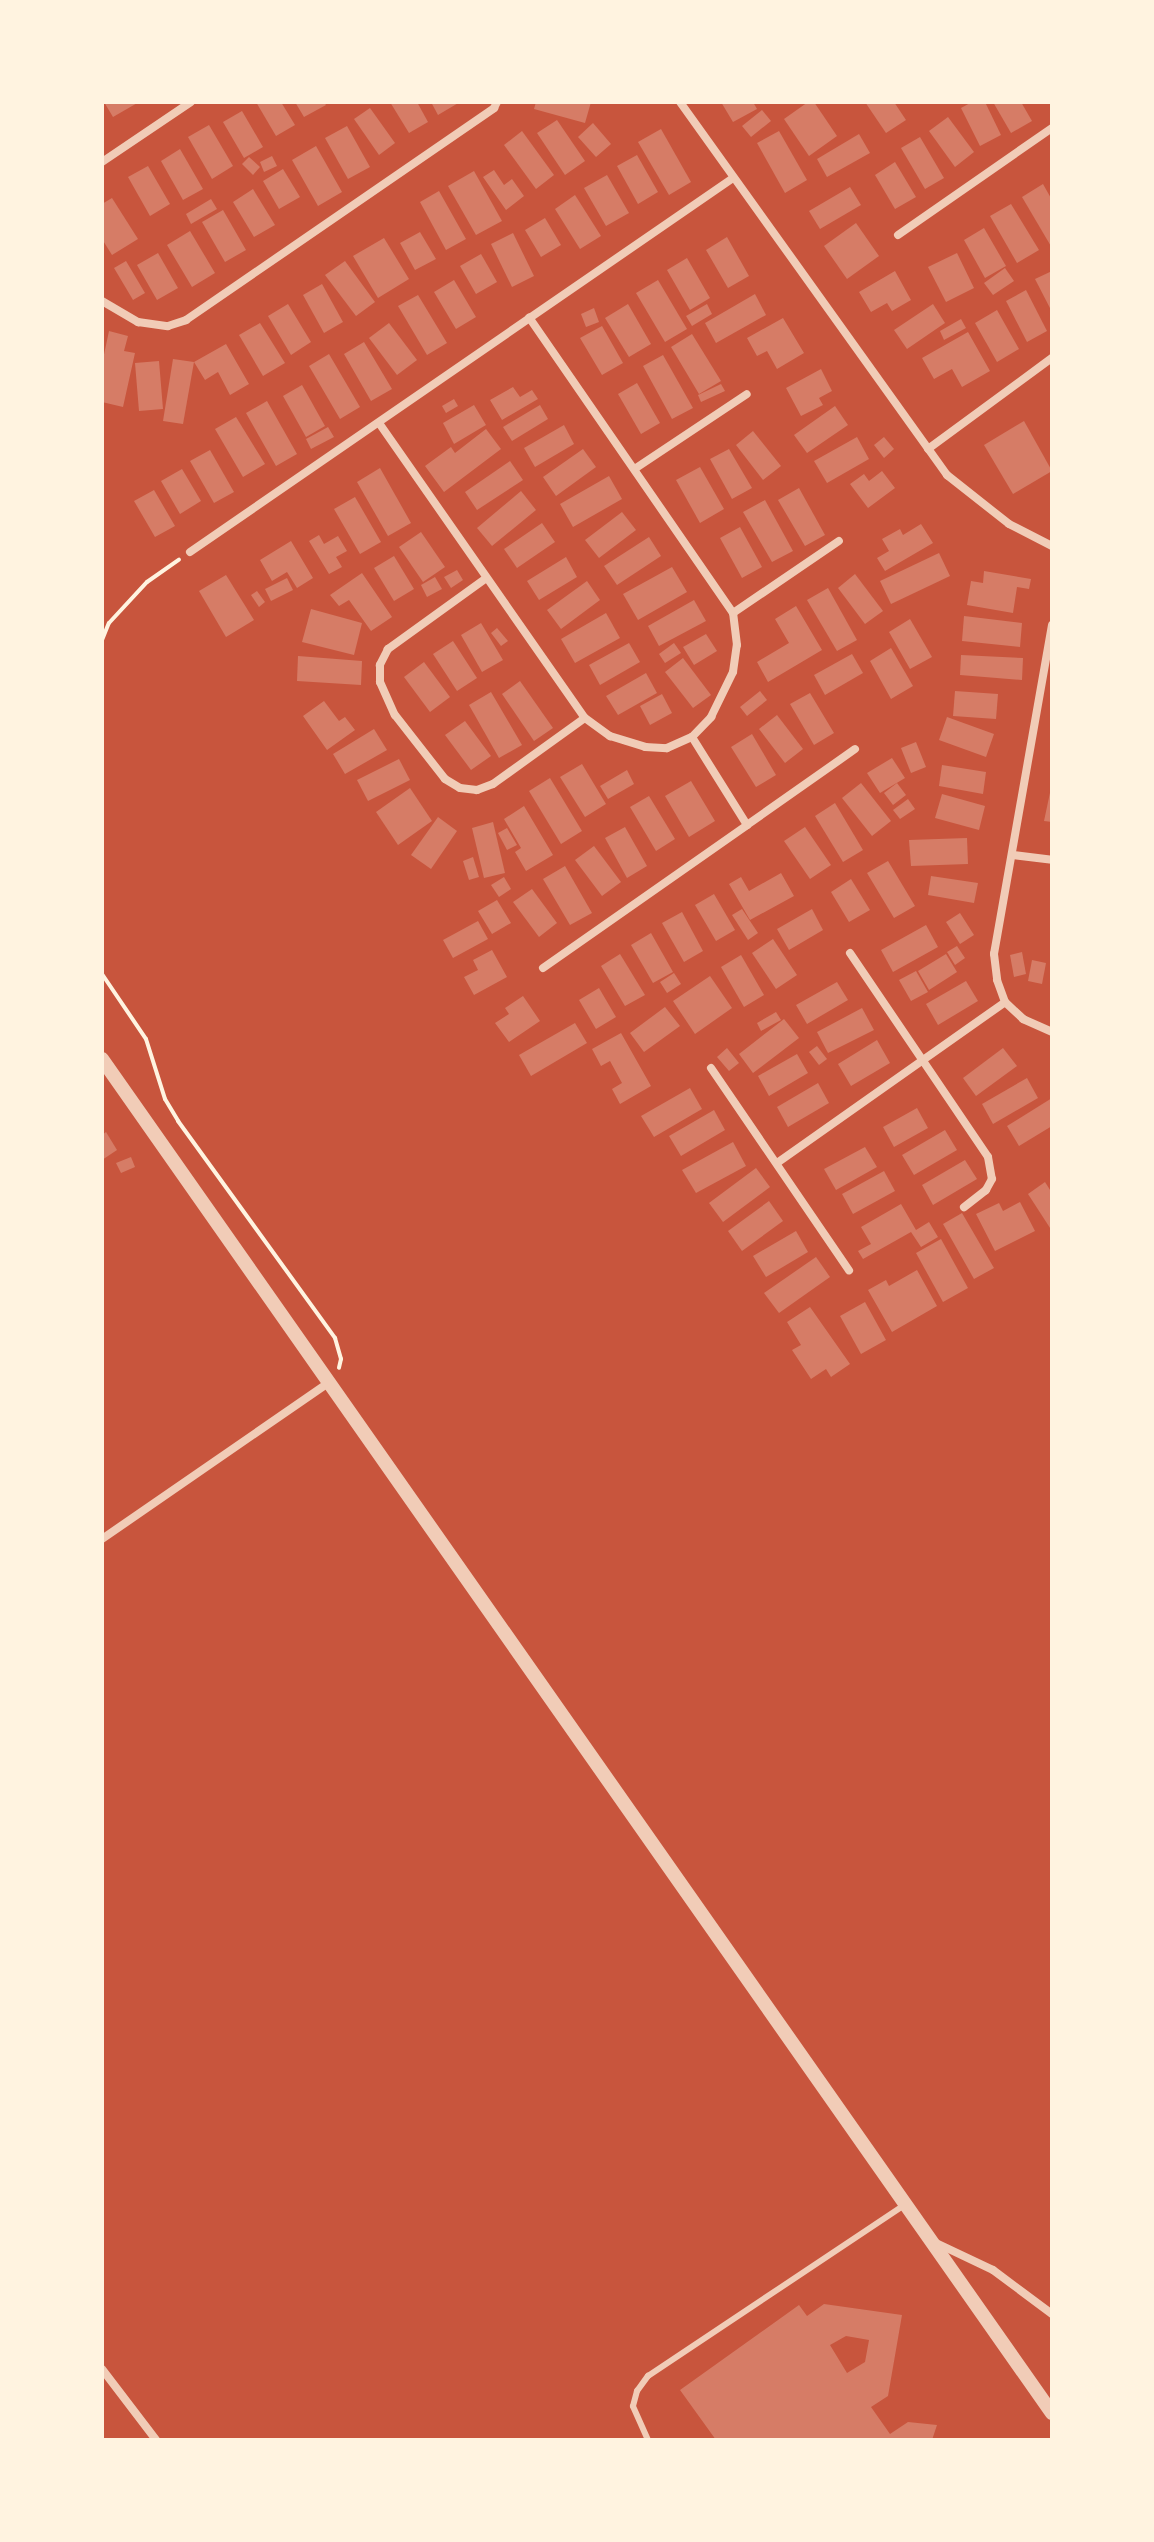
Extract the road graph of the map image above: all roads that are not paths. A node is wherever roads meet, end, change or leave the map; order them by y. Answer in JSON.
{"nodes":[{"id":1,"x":191,"y":102,"type":"edge"},
{"id":2,"x":497,"y":102,"type":"edge"},
{"id":3,"x":680,"y":102,"type":"edge"},
{"id":4,"x":1052,"y":128,"type":"edge"},
{"id":5,"x":102,"y":162,"type":"edge"},
{"id":6,"x":733,"y":178,"type":"junction"},
{"id":7,"x":898,"y":235,"type":"dead end"},
{"id":8,"x":102,"y":301,"type":"edge"},
{"id":9,"x":529,"y":317,"type":"junction"},
{"id":10,"x":1052,"y":358,"type":"edge"},
{"id":11,"x":747,"y":394,"type":"dead end"},
{"id":12,"x":379,"y":423,"type":"junction"},
{"id":13,"x":928,"y":449,"type":"junction"},
{"id":14,"x":636,"y":468,"type":"junction"},
{"id":15,"x":839,"y":541,"type":"dead end"},
{"id":16,"x":1052,"y":546,"type":"edge"},
{"id":17,"x":190,"y":552,"type":"road end"},
{"id":18,"x":485,"y":579,"type":"junction"},
{"id":19,"x":733,"y":613,"type":"junction"},
{"id":20,"x":1052,"y":625,"type":"edge"},
{"id":21,"x":1049,"y":673,"type":"edge"},
{"id":22,"x":585,"y":718,"type":"junction"},
{"id":23,"x":692,"y":737,"type":"junction"},
{"id":24,"x":855,"y":749,"type":"dead end"},
{"id":25,"x":747,"y":825,"type":"junction"},
{"id":26,"x":1013,"y":855,"type":"junction"},
{"id":27,"x":1052,"y":860,"type":"edge"},
{"id":28,"x":850,"y":953,"type":"dead end"},
{"id":29,"x":543,"y":968,"type":"dead end"},
{"id":30,"x":1005,"y":1002,"type":"junction"},
{"id":31,"x":1052,"y":1032,"type":"edge"},
{"id":32,"x":102,"y":1059,"type":"edge"},
{"id":33,"x":923,"y":1060,"type":"junction"},
{"id":34,"x":711,"y":1068,"type":"dead end"},
{"id":35,"x":777,"y":1163,"type":"junction"},
{"id":36,"x":964,"y":1207,"type":"dead end"},
{"id":37,"x":849,"y":1270,"type":"dead end"},
{"id":38,"x":328,"y":1383,"type":"junction"},
{"id":39,"x":102,"y":1539,"type":"edge"},
{"id":40,"x":906,"y":2204,"type":"junction"},
{"id":41,"x":933,"y":2241,"type":"junction"},
{"id":42,"x":1052,"y":2314,"type":"edge"},
{"id":43,"x":102,"y":2369,"type":"edge"},
{"id":44,"x":1052,"y":2413,"type":"edge"},
{"id":45,"x":156,"y":2440,"type":"edge"},
{"id":46,"x":648,"y":2440,"type":"edge"}],
"edges":[{"from":1,"to":5,"type":"street"},
{"from":2,"to":8,"type":"street"},
{"from":3,"to":6,"type":"street"},
{"from":4,"to":7,"type":"street"},
{"from":6,"to":9,"type":"street"},
{"from":6,"to":13,"type":"street"},
{"from":9,"to":12,"type":"street"},
{"from":9,"to":14,"type":"street"},
{"from":10,"to":13,"type":"street"},
{"from":11,"to":14,"type":"street"},
{"from":12,"to":17,"type":"street"},
{"from":12,"to":18,"type":"street"},
{"from":13,"to":16,"type":"street"},
{"from":14,"to":19,"type":"street"},
{"from":15,"to":19,"type":"street"},
{"from":18,"to":22,"type":"street"},
{"from":18,"to":22,"type":"street"},
{"from":19,"to":23,"type":"street"},
{"from":20,"to":21,"type":"street"},
{"from":21,"to":26,"type":"street"},
{"from":22,"to":23,"type":"street"},
{"from":23,"to":25,"type":"street"},
{"from":24,"to":25,"type":"street"},
{"from":25,"to":29,"type":"street"},
{"from":26,"to":27,"type":"street"},
{"from":26,"to":30,"type":"street"},
{"from":28,"to":33,"type":"street"},
{"from":30,"to":31,"type":"street"},
{"from":30,"to":33,"type":"street"},
{"from":32,"to":38,"type":"street"},
{"from":33,"to":35,"type":"street"},
{"from":33,"to":36,"type":"street"},
{"from":34,"to":35,"type":"street"},
{"from":35,"to":37,"type":"street"},
{"from":38,"to":39,"type":"street"},
{"from":38,"to":40,"type":"street"},
{"from":40,"to":41,"type":"street"},
{"from":40,"to":46,"type":"lane"},
{"from":41,"to":42,"type":"street"},
{"from":41,"to":44,"type":"street"},
{"from":43,"to":45,"type":"street"}]}
